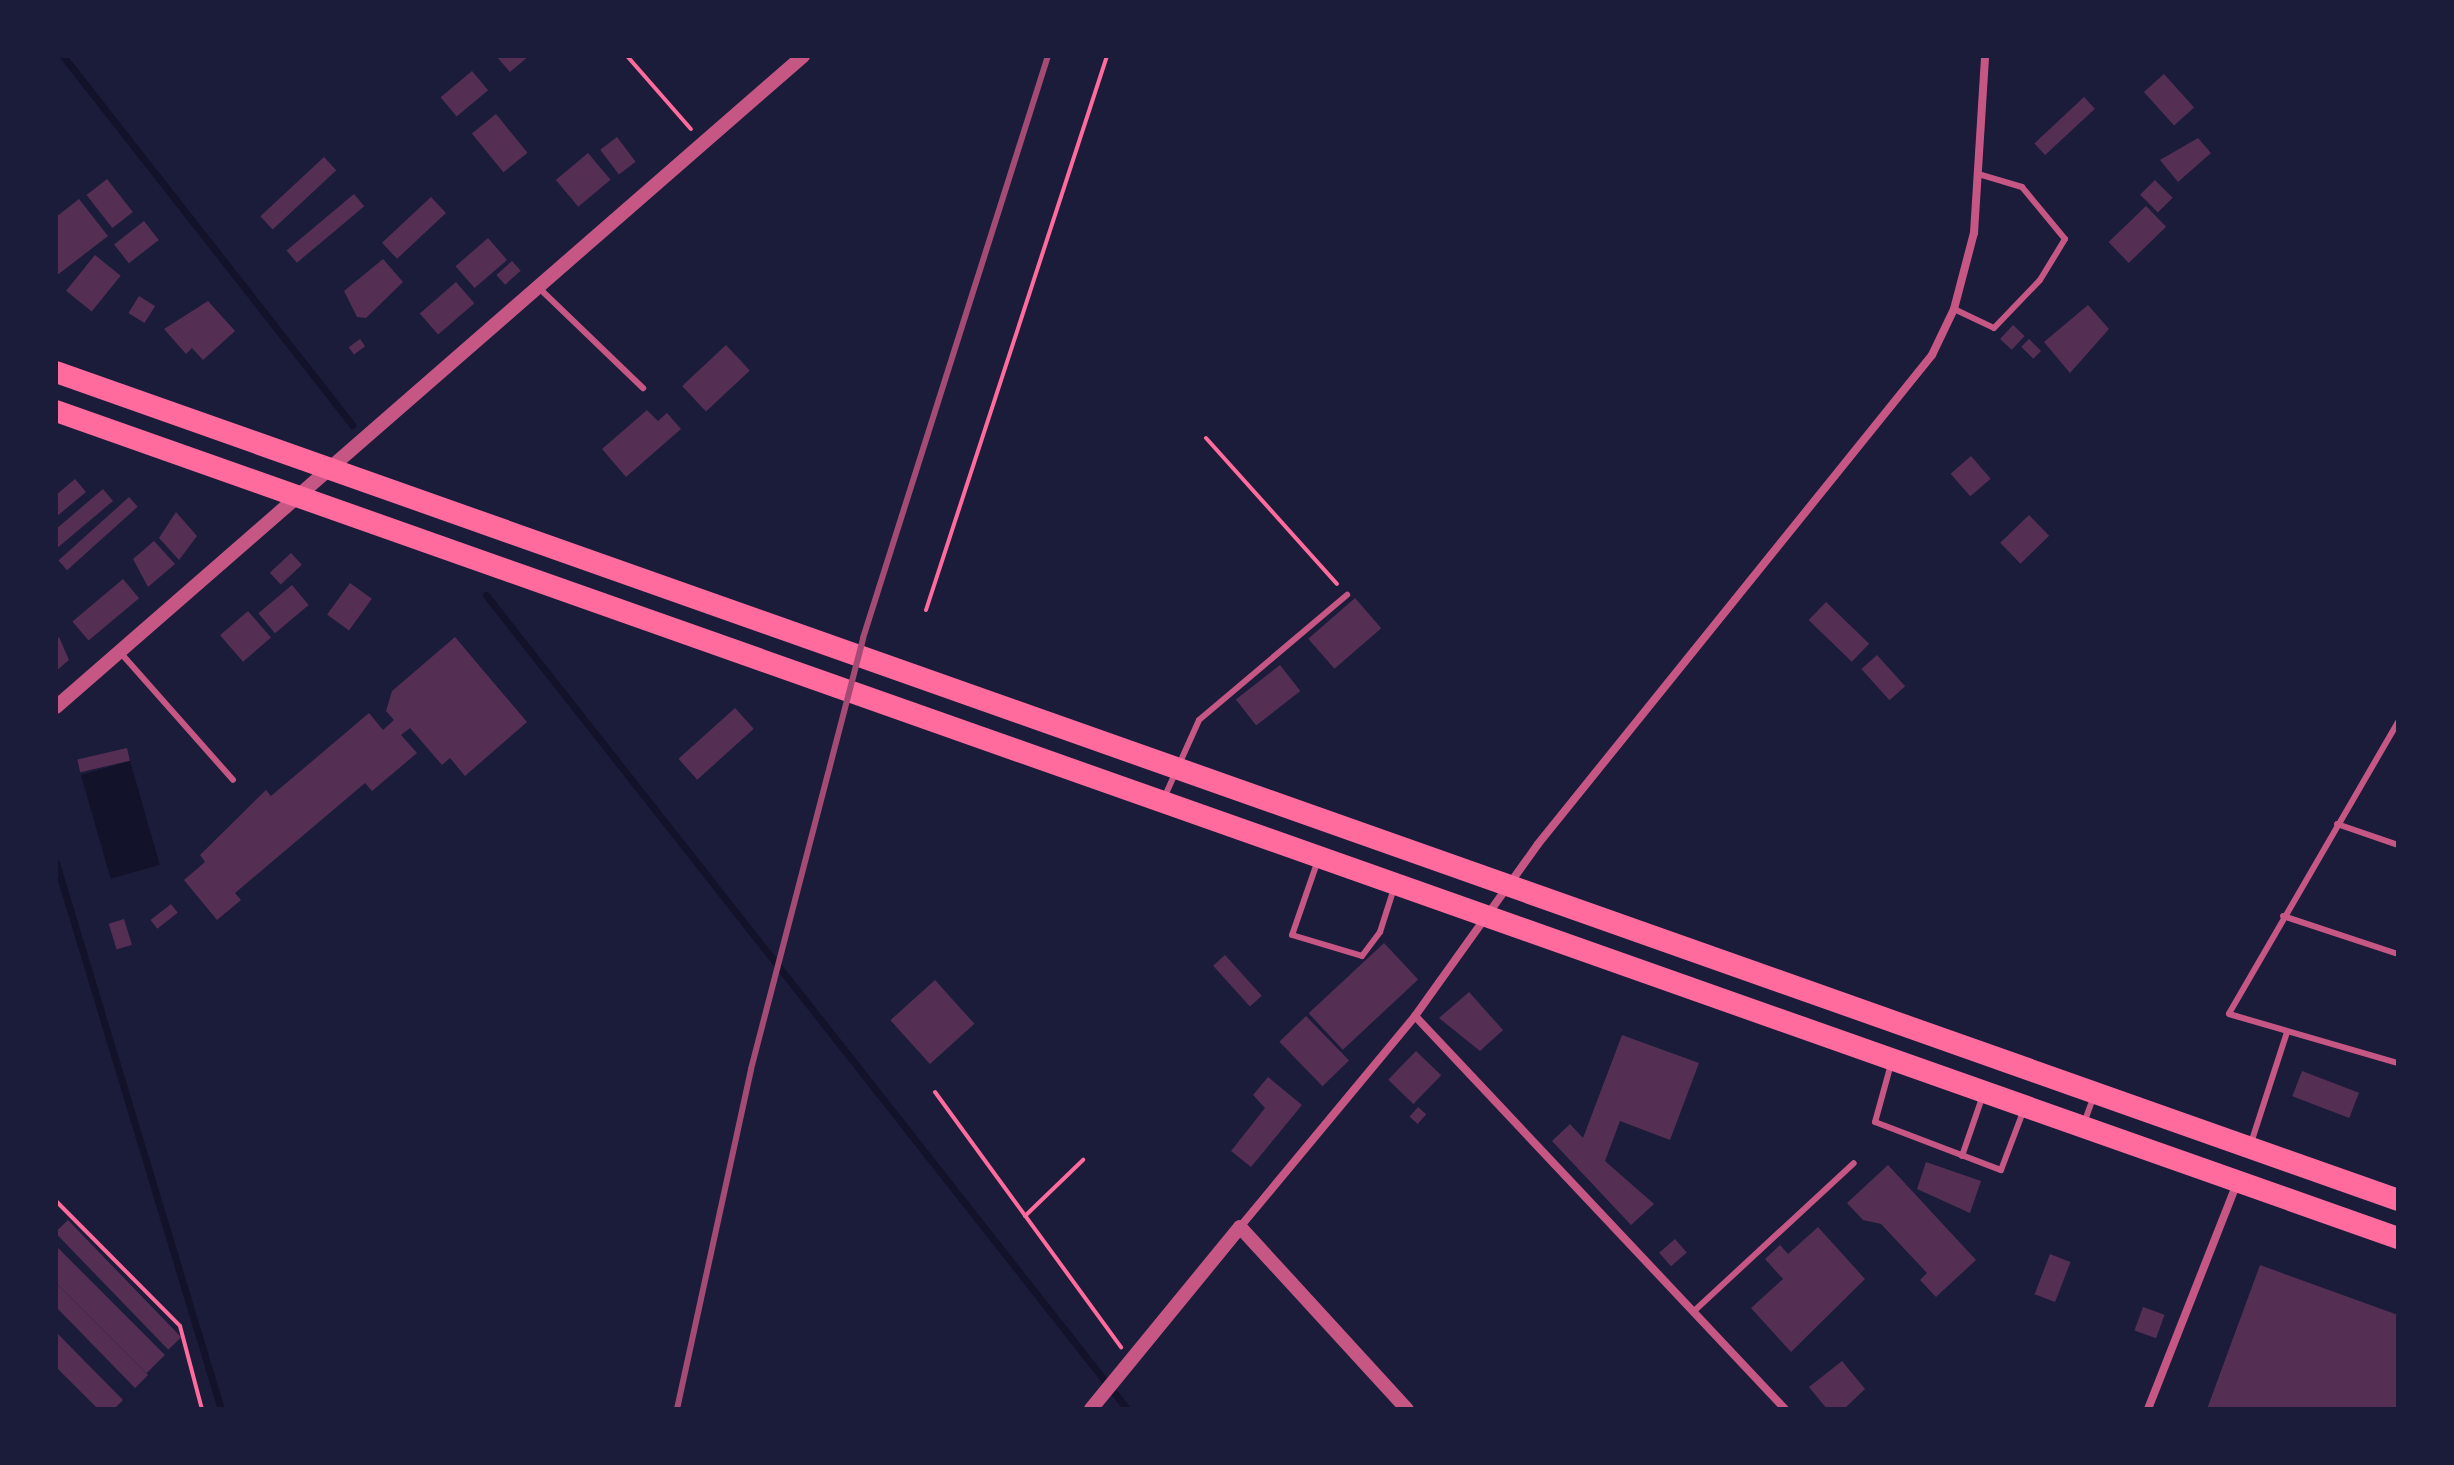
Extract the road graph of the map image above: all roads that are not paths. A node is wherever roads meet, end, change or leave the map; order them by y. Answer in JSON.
{"nodes":[{"id":1,"x":803,"y":56,"type":"edge"},
{"id":2,"x":1985,"y":56,"type":"edge"},
{"id":3,"x":1978,"y":174,"type":"junction"},
{"id":4,"x":538,"y":287,"type":"junction"},
{"id":5,"x":1954,"y":309,"type":"junction"},
{"id":6,"x":56,"y":372,"type":"edge"},
{"id":7,"x":643,"y":388,"type":"dead end"},
{"id":8,"x":56,"y":411,"type":"edge"},
{"id":9,"x":330,"y":469,"type":"junction"},
{"id":10,"x":295,"y":498,"type":"junction"},
{"id":11,"x":1347,"y":595,"type":"road end"},
{"id":12,"x":119,"y":650,"type":"junction"},
{"id":13,"x":56,"y":707,"type":"edge"},
{"id":14,"x":2398,"y":722,"type":"edge"},
{"id":15,"x":1177,"y":769,"type":"junction"},
{"id":16,"x":233,"y":780,"type":"dead end"},
{"id":17,"x":1162,"y":802,"type":"junction"},
{"id":18,"x":2337,"y":824,"type":"junction"},
{"id":19,"x":2398,"y":845,"type":"edge"},
{"id":20,"x":1319,"y":856,"type":"junction"},
{"id":21,"x":1396,"y":883,"type":"junction"},
{"id":22,"x":1511,"y":887,"type":"junction"},
{"id":23,"x":1491,"y":916,"type":"junction"},
{"id":24,"x":2283,"y":916,"type":"junction"},
{"id":25,"x":2398,"y":954,"type":"edge"},
{"id":26,"x":1415,"y":1016,"type":"junction"},
{"id":27,"x":2287,"y":1032,"type":"junction"},
{"id":28,"x":1893,"y":1057,"type":"junction"},
{"id":29,"x":2398,"y":1063,"type":"edge"},
{"id":30,"x":1985,"y":1091,"type":"junction"},
{"id":31,"x":2095,"y":1092,"type":"junction"},
{"id":32,"x":2025,"y":1106,"type":"junction"},
{"id":33,"x":2083,"y":1126,"type":"junction"},
{"id":34,"x":2250,"y":1147,"type":"junction"},
{"id":35,"x":1962,"y":1156,"type":"junction"},
{"id":36,"x":1854,"y":1163,"type":"dead end"},
{"id":37,"x":2237,"y":1182,"type":"junction"},
{"id":38,"x":2398,"y":1200,"type":"edge"},
{"id":39,"x":1240,"y":1227,"type":"junction"},
{"id":40,"x":2398,"y":1238,"type":"edge"},
{"id":41,"x":1693,"y":1312,"type":"junction"},
{"id":42,"x":1093,"y":1406,"type":"edge"},
{"id":43,"x":1407,"y":1409,"type":"edge"},
{"id":44,"x":1785,"y":1409,"type":"edge"},
{"id":45,"x":2148,"y":1409,"type":"edge"}],
"edges":[{"from":1,"to":4,"type":"street"},
{"from":2,"to":3,"type":"street"},
{"from":3,"to":5,"type":"street"},
{"from":3,"to":5,"type":"lane"},
{"from":4,"to":7,"type":"lane"},
{"from":4,"to":9,"type":"street"},
{"from":5,"to":22,"type":"street"},
{"from":6,"to":9,"type":"highway"},
{"from":8,"to":10,"type":"highway"},
{"from":9,"to":10,"type":"street"},
{"from":9,"to":15,"type":"highway"},
{"from":10,"to":12,"type":"street"},
{"from":10,"to":17,"type":"highway"},
{"from":11,"to":15,"type":"lane"},
{"from":12,"to":13,"type":"street"},
{"from":12,"to":16,"type":"lane"},
{"from":14,"to":18,"type":"lane"},
{"from":15,"to":17,"type":"lane"},
{"from":15,"to":22,"type":"highway"},
{"from":17,"to":20,"type":"highway"},
{"from":18,"to":19,"type":"lane"},
{"from":18,"to":24,"type":"lane"},
{"from":20,"to":21,"type":"highway"},
{"from":20,"to":21,"type":"lane"},
{"from":21,"to":23,"type":"highway"},
{"from":22,"to":23,"type":"street"},
{"from":22,"to":31,"type":"highway"},
{"from":23,"to":26,"type":"street"},
{"from":23,"to":28,"type":"highway"},
{"from":24,"to":25,"type":"lane"},
{"from":24,"to":27,"type":"lane"},
{"from":26,"to":39,"type":"street"},
{"from":26,"to":41,"type":"street"},
{"from":27,"to":29,"type":"lane"},
{"from":27,"to":34,"type":"lane"},
{"from":28,"to":30,"type":"highway"},
{"from":28,"to":35,"type":"lane"},
{"from":30,"to":32,"type":"highway"},
{"from":30,"to":35,"type":"lane"},
{"from":31,"to":33,"type":"lane"},
{"from":31,"to":34,"type":"highway"},
{"from":32,"to":33,"type":"highway"},
{"from":32,"to":35,"type":"lane"},
{"from":33,"to":37,"type":"highway"},
{"from":34,"to":38,"type":"highway"},
{"from":36,"to":41,"type":"lane"},
{"from":37,"to":40,"type":"highway"},
{"from":37,"to":45,"type":"street"},
{"from":39,"to":42,"type":"street"},
{"from":39,"to":43,"type":"street"},
{"from":41,"to":44,"type":"street"}]}
